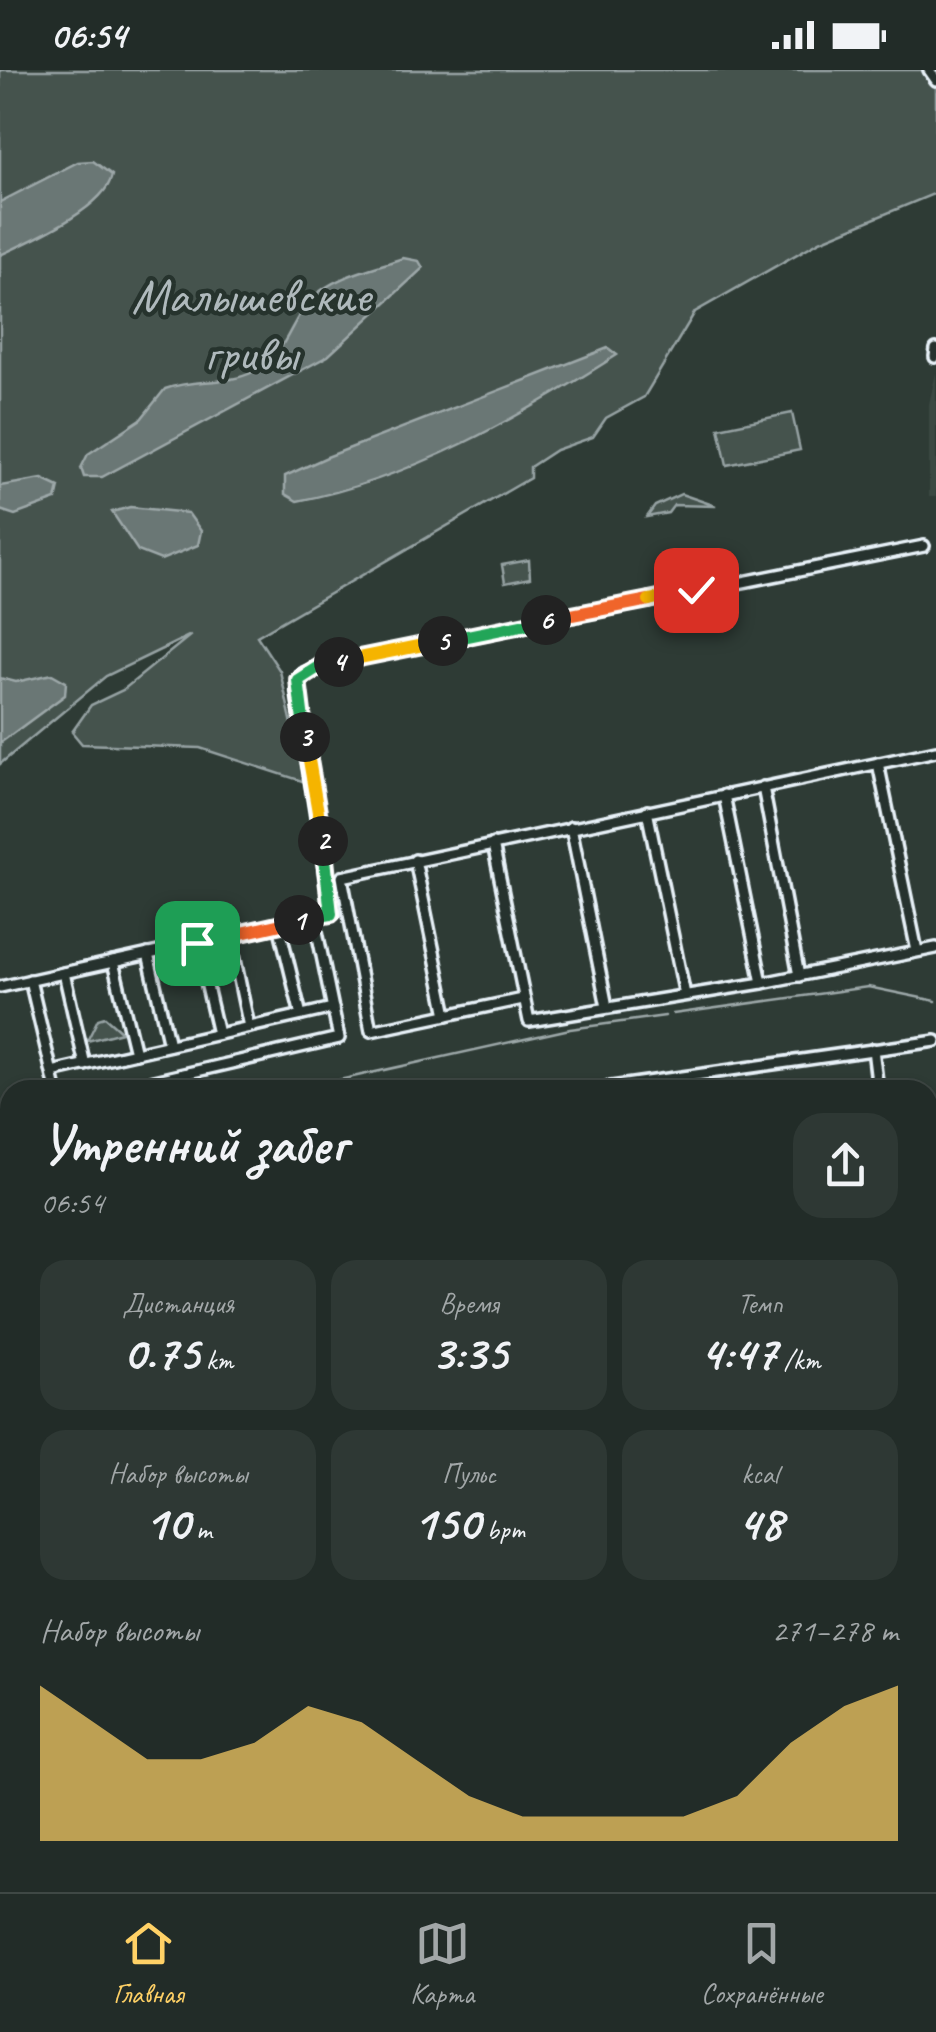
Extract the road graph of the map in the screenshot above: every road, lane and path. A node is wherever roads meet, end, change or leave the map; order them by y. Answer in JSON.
{"nodes":[{"id":1,"x":928,"y":70,"type":"edge"},
{"id":2,"x":936,"y":80,"type":"edge"},
{"id":3,"x":936,"y":349,"type":"edge"},
{"id":4,"x":935,"y":357,"type":"edge"},
{"id":5,"x":924,"y":546,"type":"dead end"},
{"id":6,"x":936,"y":751,"type":"edge"},
{"id":7,"x":878,"y":763,"type":"junction"},
{"id":8,"x":763,"y":786,"type":"junction"},
{"id":9,"x":724,"y":794,"type":"junction"},
{"id":10,"x":647,"y":811,"type":"junction"},
{"id":11,"x":571,"y":827,"type":"junction"},
{"id":12,"x":493,"y":844,"type":"junction"},
{"id":13,"x":415,"y":860,"type":"junction"},
{"id":14,"x":346,"y":910,"type":"junction"},
{"id":15,"x":331,"y":914,"type":"junction"},
{"id":16,"x":314,"y":917,"type":"junction"},
{"id":17,"x":280,"y":925,"type":"junction"},
{"id":18,"x":230,"y":936,"type":"junction"},
{"id":19,"x":197,"y":943,"type":"junction"},
{"id":20,"x":936,"y":948,"type":"edge"},
{"id":21,"x":917,"y":952,"type":"junction"},
{"id":22,"x":148,"y":954,"type":"junction"},
{"id":23,"x":113,"y":962,"type":"junction"},
{"id":24,"x":64,"y":973,"type":"junction"},
{"id":25,"x":800,"y":976,"type":"junction"},
{"id":26,"x":30,"y":980,"type":"junction"},
{"id":27,"x":762,"y":983,"type":"junction"},
{"id":28,"x":0,"y":987,"type":"edge"},
{"id":29,"x":685,"y":995,"type":"junction"},
{"id":30,"x":523,"y":999,"type":"junction"},
{"id":31,"x":607,"y":1007,"type":"junction"},
{"id":32,"x":333,"y":1008,"type":"junction"},
{"id":33,"x":301,"y":1015,"type":"junction"},
{"id":34,"x":447,"y":1015,"type":"junction"},
{"id":35,"x":249,"y":1027,"type":"junction"},
{"id":36,"x":218,"y":1034,"type":"junction"},
{"id":37,"x":936,"y":1040,"type":"edge"},
{"id":38,"x":169,"y":1046,"type":"junction"},
{"id":39,"x":874,"y":1049,"type":"junction"},
{"id":40,"x":135,"y":1053,"type":"junction"},
{"id":41,"x":85,"y":1064,"type":"junction"},
{"id":42,"x":52,"y":1072,"type":"junction"},
{"id":43,"x":691,"y":1076,"type":"junction"},
{"id":44,"x":54,"y":1080,"type":"edge"},
{"id":45,"x":158,"y":1080,"type":"edge"},
{"id":46,"x":662,"y":1080,"type":"edge"},
{"id":47,"x":692,"y":1080,"type":"edge"},
{"id":48,"x":877,"y":1080,"type":"edge"}],
"edges":[{"from":1,"to":2,"type":"street"},
{"from":3,"to":4,"type":"street"},
{"from":5,"to":15,"type":"street"},
{"from":6,"to":7,"type":"street"},
{"from":7,"to":8,"type":"street"},
{"from":7,"to":21,"type":"street"},
{"from":8,"to":9,"type":"street"},
{"from":8,"to":25,"type":"street"},
{"from":9,"to":10,"type":"street"},
{"from":9,"to":27,"type":"street"},
{"from":10,"to":11,"type":"street"},
{"from":10,"to":29,"type":"street"},
{"from":11,"to":12,"type":"street"},
{"from":11,"to":31,"type":"street"},
{"from":12,"to":13,"type":"street"},
{"from":12,"to":30,"type":"street"},
{"from":13,"to":14,"type":"street"},
{"from":13,"to":34,"type":"street"},
{"from":14,"to":15,"type":"street"},
{"from":14,"to":34,"type":"street"},
{"from":15,"to":16,"type":"street"},
{"from":16,"to":17,"type":"street"},
{"from":16,"to":32,"type":"street"},
{"from":17,"to":18,"type":"street"},
{"from":17,"to":33,"type":"street"},
{"from":18,"to":19,"type":"street"},
{"from":18,"to":35,"type":"street"},
{"from":19,"to":22,"type":"street"},
{"from":19,"to":36,"type":"street"},
{"from":20,"to":21,"type":"street"},
{"from":21,"to":25,"type":"street"},
{"from":22,"to":23,"type":"street"},
{"from":22,"to":38,"type":"street"},
{"from":23,"to":24,"type":"street"},
{"from":23,"to":40,"type":"street"},
{"from":24,"to":26,"type":"street"},
{"from":24,"to":41,"type":"street"},
{"from":25,"to":27,"type":"street"},
{"from":26,"to":28,"type":"street"},
{"from":26,"to":42,"type":"street"},
{"from":27,"to":29,"type":"street"},
{"from":29,"to":31,"type":"street"},
{"from":30,"to":31,"type":"street"},
{"from":30,"to":34,"type":"street"},
{"from":32,"to":33,"type":"street"},
{"from":32,"to":45,"type":"street"},
{"from":33,"to":35,"type":"street"},
{"from":35,"to":36,"type":"street"},
{"from":36,"to":38,"type":"street"},
{"from":37,"to":39,"type":"street"},
{"from":38,"to":40,"type":"street"},
{"from":39,"to":43,"type":"street"},
{"from":39,"to":48,"type":"street"},
{"from":40,"to":41,"type":"street"},
{"from":41,"to":42,"type":"street"},
{"from":42,"to":44,"type":"street"},
{"from":43,"to":46,"type":"street"},
{"from":43,"to":47,"type":"street"}]}
